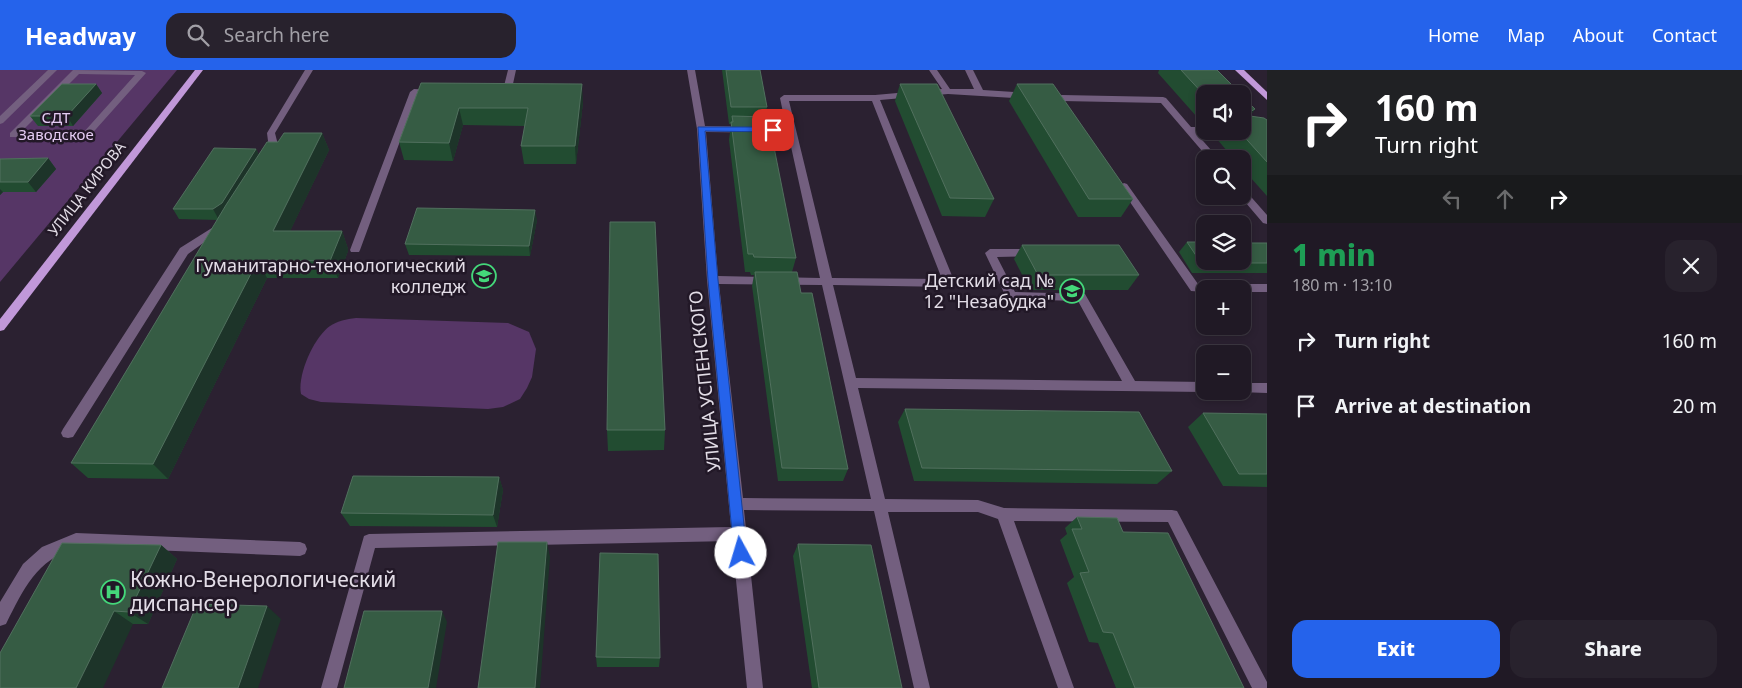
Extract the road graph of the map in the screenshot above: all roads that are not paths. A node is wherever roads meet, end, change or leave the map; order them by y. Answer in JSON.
{"nodes":[{"id":1,"x":53,"y":70,"type":"edge"},
{"id":2,"x":199,"y":70,"type":"edge"},
{"id":3,"x":310,"y":70,"type":"edge"},
{"id":4,"x":512,"y":70,"type":"edge"},
{"id":5,"x":691,"y":70,"type":"edge"},
{"id":6,"x":934,"y":70,"type":"edge"},
{"id":7,"x":970,"y":70,"type":"edge"},
{"id":8,"x":1239,"y":70,"type":"edge"},
{"id":9,"x":77,"y":71,"type":"edge"},
{"id":10,"x":948,"y":91,"type":"junction"},
{"id":11,"x":980,"y":92,"type":"junction"},
{"id":12,"x":442,"y":93,"type":"edge"},
{"id":13,"x":489,"y":93,"type":"edge"},
{"id":14,"x":1267,"y":97,"type":"edge"},
{"id":15,"x":875,"y":98,"type":"junction"},
{"id":16,"x":0,"y":121,"type":"edge"},
{"id":17,"x":700,"y":129,"type":"junction"},
{"id":18,"x":791,"y":130,"type":"junction"},
{"id":19,"x":1189,"y":130,"type":"junction"},
{"id":20,"x":1196,"y":130,"type":"edge"},
{"id":21,"x":1206,"y":150,"type":"edge"},
{"id":22,"x":264,"y":166,"type":"edge"},
{"id":23,"x":1116,"y":175,"type":"edge"},
{"id":24,"x":1251,"y":202,"type":"edge"},
{"id":25,"x":234,"y":217,"type":"edge"},
{"id":26,"x":1267,"y":221,"type":"edge"},
{"id":27,"x":355,"y":250,"type":"dead end"},
{"id":28,"x":1046,"y":253,"type":"edge"},
{"id":29,"x":713,"y":280,"type":"junction"},
{"id":30,"x":826,"y":282,"type":"junction"},
{"id":31,"x":1267,"y":288,"type":"edge"},
{"id":32,"x":0,"y":327,"type":"edge"},
{"id":33,"x":850,"y":383,"type":"junction"},
{"id":34,"x":1131,"y":386,"type":"junction"},
{"id":35,"x":1196,"y":387,"type":"edge"},
{"id":36,"x":1251,"y":388,"type":"edge"},
{"id":37,"x":1267,"y":388,"type":"edge"},
{"id":38,"x":68,"y":433,"type":"dead end"},
{"id":39,"x":736,"y":504,"type":"junction"},
{"id":40,"x":878,"y":505,"type":"junction"},
{"id":41,"x":1004,"y":514,"type":"junction"},
{"id":42,"x":739,"y":534,"type":"junction"},
{"id":43,"x":300,"y":549,"type":"dead end"},
{"id":44,"x":0,"y":618,"type":"edge"},
{"id":45,"x":329,"y":688,"type":"edge"},
{"id":46,"x":755,"y":688,"type":"edge"},
{"id":47,"x":922,"y":688,"type":"edge"},
{"id":48,"x":1066,"y":688,"type":"edge"},
{"id":49,"x":1261,"y":688,"type":"edge"}],
"edges":[{"from":1,"to":16,"type":"street"},
{"from":2,"to":32,"type":"main road","name":"УЛИЦА КИРОВА"},
{"from":3,"to":22,"type":"street"},
{"from":4,"to":13,"type":"street"},
{"from":5,"to":17,"type":"street","name":"УЛИЦА УСПЕНСКОГО"},
{"from":6,"to":10,"type":"street"},
{"from":7,"to":11,"type":"street"},
{"from":8,"to":14,"type":"main road"},
{"from":9,"to":9,"type":"street"},
{"from":10,"to":11,"type":"street"},
{"from":10,"to":15,"type":"street"},
{"from":11,"to":19,"type":"street"},
{"from":12,"to":27,"type":"street"},
{"from":15,"to":18,"type":"street"},
{"from":15,"to":30,"type":"street"},
{"from":17,"to":18,"type":"street"},
{"from":17,"to":29,"type":"street","name":"УЛИЦА УСПЕНСКОГО"},
{"from":18,"to":30,"type":"street"},
{"from":19,"to":20,"type":"street"},
{"from":19,"to":21,"type":"street"},
{"from":23,"to":31,"type":"street"},
{"from":24,"to":26,"type":"street"},
{"from":25,"to":38,"type":"street"},
{"from":28,"to":34,"type":"street"},
{"from":29,"to":30,"type":"street"},
{"from":29,"to":39,"type":"street","name":"УЛИЦА УСПЕНСКОГО"},
{"from":30,"to":33,"type":"street"},
{"from":33,"to":34,"type":"street"},
{"from":33,"to":40,"type":"street"},
{"from":34,"to":35,"type":"street"},
{"from":36,"to":37,"type":"street"},
{"from":39,"to":40,"type":"street"},
{"from":39,"to":42,"type":"street","name":"УЛИЦА УСПЕНСКОГО"},
{"from":40,"to":41,"type":"street"},
{"from":40,"to":47,"type":"street"},
{"from":41,"to":48,"type":"street"},
{"from":41,"to":49,"type":"street"},
{"from":42,"to":45,"type":"street"},
{"from":42,"to":46,"type":"street","name":"УЛИЦА УСПЕНСКОГО"},
{"from":43,"to":44,"type":"street"}]}
